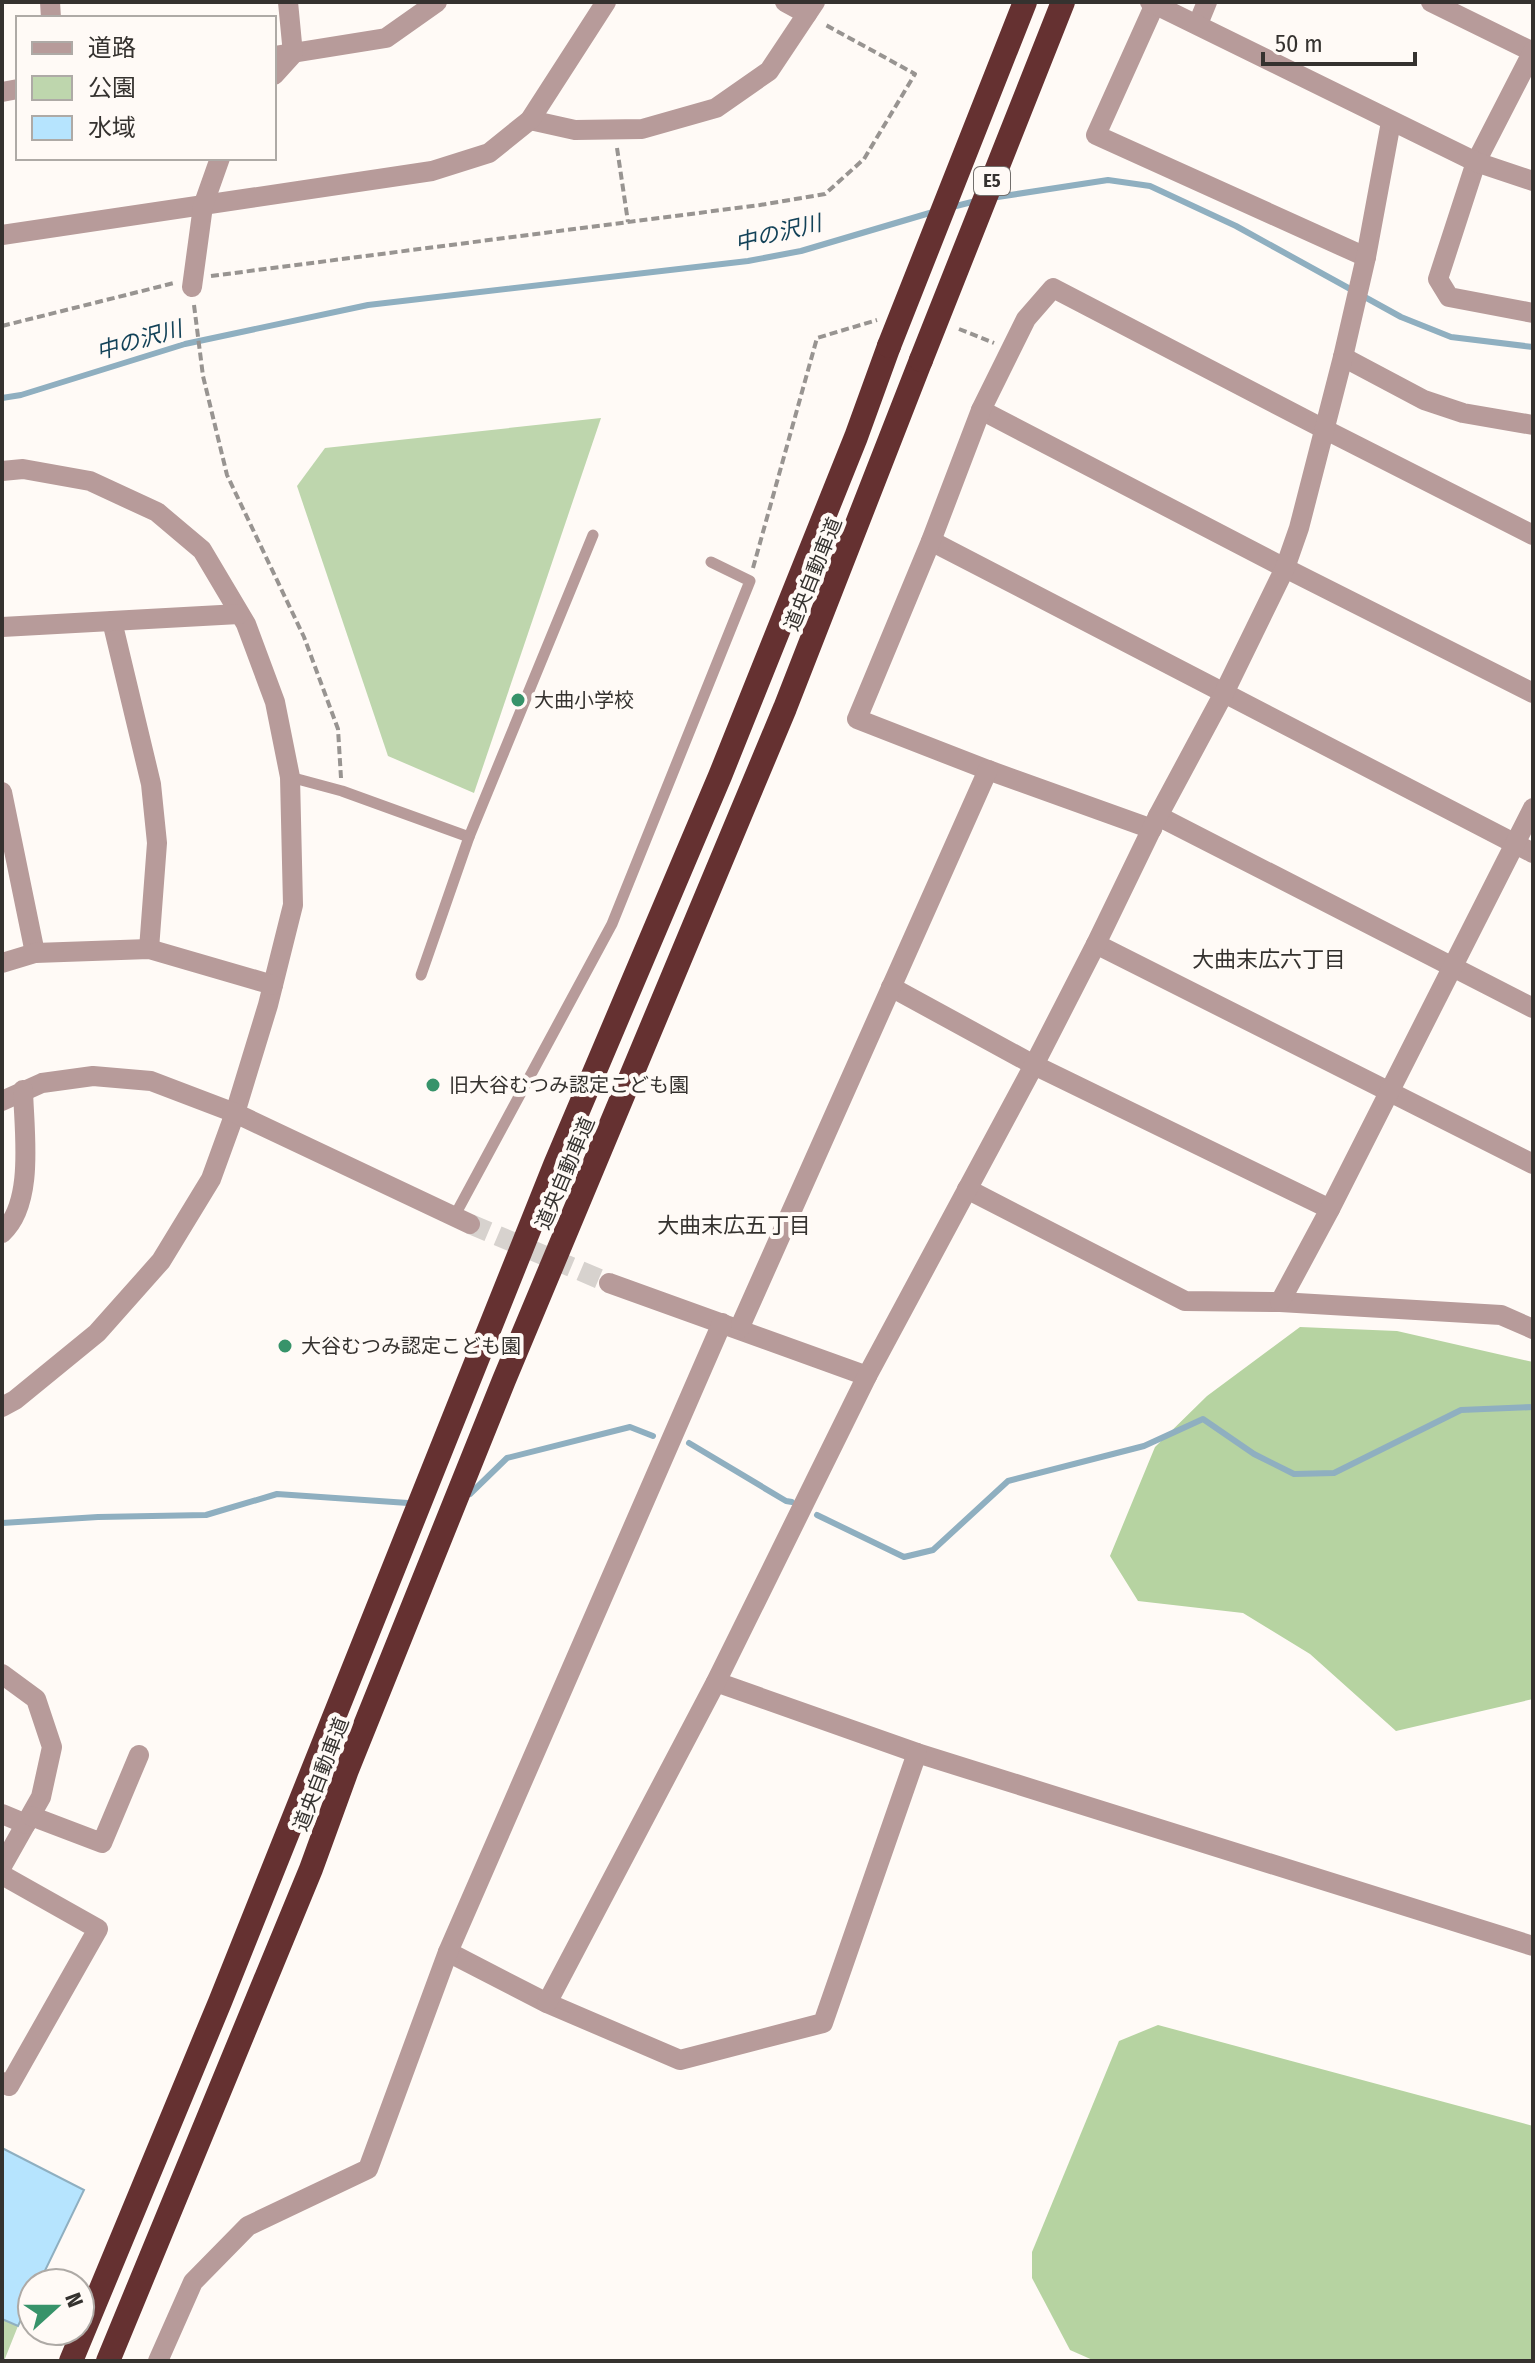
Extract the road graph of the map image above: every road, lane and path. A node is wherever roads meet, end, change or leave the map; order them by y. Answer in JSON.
{"nodes":[{"id":1,"x":288,"y":2,"type":"edge"},
{"id":2,"x":437,"y":2,"type":"edge"},
{"id":3,"x":606,"y":2,"type":"edge"},
{"id":4,"x":785,"y":2,"type":"edge"},
{"id":5,"x":1025,"y":2,"type":"edge"},
{"id":6,"x":1063,"y":2,"type":"edge"},
{"id":7,"x":1207,"y":2,"type":"edge"},
{"id":8,"x":1431,"y":2,"type":"edge"},
{"id":9,"x":1153,"y":3,"type":"edge"},
{"id":10,"x":811,"y":8,"type":"edge"},
{"id":11,"x":1198,"y":24,"type":"junction"},
{"id":12,"x":1533,"y":52,"type":"edge"},
{"id":13,"x":283,"y":55,"type":"edge"},
{"id":14,"x":530,"y":120,"type":"junction"},
{"id":15,"x":1391,"y":122,"type":"junction"},
{"id":16,"x":614,"y":129,"type":"junction"},
{"id":17,"x":219,"y":160,"type":"edge"},
{"id":18,"x":1476,"y":162,"type":"junction"},
{"id":19,"x":1533,"y":181,"type":"edge"},
{"id":20,"x":203,"y":206,"type":"junction"},
{"id":21,"x":628,"y":222,"type":"junction"},
{"id":22,"x":2,"y":235,"type":"edge"},
{"id":23,"x":1366,"y":257,"type":"junction"},
{"id":24,"x":192,"y":283,"type":"junction"},
{"id":25,"x":1533,"y":313,"type":"edge"},
{"id":26,"x":877,"y":320,"type":"dead end"},
{"id":27,"x":2,"y":326,"type":"edge"},
{"id":28,"x":959,"y":329,"type":"dead end"},
{"id":29,"x":1011,"y":349,"type":"junction"},
{"id":30,"x":1343,"y":357,"type":"junction"},
{"id":31,"x":981,"y":410,"type":"junction"},
{"id":32,"x":1533,"y":425,"type":"edge"},
{"id":33,"x":1324,"y":429,"type":"junction"},
{"id":34,"x":2,"y":471,"type":"edge"},
{"id":35,"x":593,"y":535,"type":"dead end"},
{"id":36,"x":1533,"y":535,"type":"edge"},
{"id":37,"x":931,"y":541,"type":"junction"},
{"id":38,"x":711,"y":562,"type":"dead end"},
{"id":39,"x":1285,"y":568,"type":"junction"},
{"id":40,"x":750,"y":581,"type":"junction"},
{"id":41,"x":239,"y":614,"type":"junction"},
{"id":42,"x":112,"y":621,"type":"junction"},
{"id":43,"x":2,"y":627,"type":"edge"},
{"id":44,"x":1224,"y":693,"type":"junction"},
{"id":45,"x":1533,"y":693,"type":"edge"},
{"id":46,"x":988,"y":770,"type":"junction"},
{"id":47,"x":290,"y":777,"type":"junction"},
{"id":48,"x":342,"y":791,"type":"junction"},
{"id":49,"x":2,"y":792,"type":"edge"},
{"id":50,"x":1533,"y":808,"type":"edge"},
{"id":51,"x":1155,"y":822,"type":"junction"},
{"id":52,"x":469,"y":837,"type":"junction"},
{"id":53,"x":1514,"y":843,"type":"junction"},
{"id":54,"x":1533,"y":853,"type":"edge"},
{"id":55,"x":1096,"y":944,"type":"junction"},
{"id":56,"x":149,"y":949,"type":"junction"},
{"id":57,"x":35,"y":953,"type":"junction"},
{"id":58,"x":2,"y":963,"type":"edge"},
{"id":59,"x":1453,"y":969,"type":"junction"},
{"id":60,"x":421,"y":975,"type":"dead end"},
{"id":61,"x":273,"y":985,"type":"junction"},
{"id":62,"x":891,"y":987,"type":"junction"},
{"id":63,"x":1533,"y":1008,"type":"edge"},
{"id":64,"x":1034,"y":1065,"type":"junction"},
{"id":65,"x":23,"y":1090,"type":"junction"},
{"id":66,"x":1388,"y":1091,"type":"junction"},
{"id":67,"x":2,"y":1101,"type":"edge"},
{"id":68,"x":235,"y":1113,"type":"junction"},
{"id":69,"x":1533,"y":1164,"type":"edge"},
{"id":70,"x":967,"y":1189,"type":"junction"},
{"id":71,"x":1330,"y":1209,"type":"junction"},
{"id":72,"x":462,"y":1220,"type":"joint"},
{"id":73,"x":2,"y":1233,"type":"edge"},
{"id":74,"x":609,"y":1283,"type":"tunnel mouth"},
{"id":75,"x":1280,"y":1302,"type":"junction"},
{"id":76,"x":731,"y":1326,"type":"junction"},
{"id":77,"x":1533,"y":1329,"type":"edge"},
{"id":78,"x":867,"y":1376,"type":"junction"},
{"id":79,"x":2,"y":1407,"type":"edge"},
{"id":80,"x":2,"y":1674,"type":"edge"},
{"id":81,"x":716,"y":1682,"type":"junction"},
{"id":82,"x":917,"y":1753,"type":"junction"},
{"id":83,"x":139,"y":1755,"type":"dead end"},
{"id":84,"x":2,"y":1814,"type":"edge"},
{"id":85,"x":28,"y":1820,"type":"junction"},
{"id":86,"x":2,"y":1866,"type":"edge"},
{"id":87,"x":2,"y":1875,"type":"edge"},
{"id":88,"x":1533,"y":1946,"type":"edge"},
{"id":89,"x":448,"y":1952,"type":"junction"},
{"id":90,"x":547,"y":2003,"type":"junction"},
{"id":91,"x":2,"y":2082,"type":"edge"},
{"id":92,"x":71,"y":2361,"type":"edge"},
{"id":93,"x":108,"y":2361,"type":"edge"},
{"id":94,"x":158,"y":2361,"type":"edge"}],
"edges":[{"from":1,"to":13,"type":"street"},
{"from":2,"to":13,"type":"street"},
{"from":3,"to":14,"type":"street"},
{"from":4,"to":10,"type":"street"},
{"from":5,"to":92,"type":"highway","name":"道央自動車道","number":"E5","bridge":true},
{"from":6,"to":93,"type":"highway","name":"道央自動車道","number":"E5","bridge":true},
{"from":7,"to":11,"type":"street"},
{"from":8,"to":12,"type":"street"},
{"from":9,"to":11,"type":"street"},
{"from":9,"to":23,"type":"street"},
{"from":10,"to":16,"type":"street"},
{"from":10,"to":21,"type":"path"},
{"from":11,"to":15,"type":"street"},
{"from":12,"to":18,"type":"street"},
{"from":14,"to":16,"type":"street"},
{"from":14,"to":20,"type":"street"},
{"from":15,"to":18,"type":"street"},
{"from":15,"to":23,"type":"street"},
{"from":16,"to":21,"type":"path"},
{"from":17,"to":20,"type":"street"},
{"from":18,"to":19,"type":"street"},
{"from":18,"to":25,"type":"street"},
{"from":20,"to":22,"type":"street"},
{"from":20,"to":24,"type":"street"},
{"from":21,"to":24,"type":"path"},
{"from":23,"to":30,"type":"street"},
{"from":24,"to":27,"type":"path"},
{"from":24,"to":48,"type":"path"},
{"from":26,"to":40,"type":"path"},
{"from":28,"to":29,"type":"path"},
{"from":29,"to":31,"type":"street"},
{"from":29,"to":33,"type":"street"},
{"from":30,"to":32,"type":"street"},
{"from":30,"to":33,"type":"street"},
{"from":31,"to":37,"type":"street"},
{"from":31,"to":39,"type":"street"},
{"from":33,"to":36,"type":"street"},
{"from":33,"to":39,"type":"street"},
{"from":34,"to":41,"type":"street"},
{"from":35,"to":52,"type":"lane"},
{"from":37,"to":44,"type":"street"},
{"from":37,"to":46,"type":"street"},
{"from":38,"to":40,"type":"lane"},
{"from":39,"to":44,"type":"street"},
{"from":39,"to":45,"type":"street"},
{"from":40,"to":72,"type":"lane"},
{"from":41,"to":42,"type":"street"},
{"from":41,"to":47,"type":"street"},
{"from":42,"to":43,"type":"street"},
{"from":42,"to":56,"type":"street"},
{"from":44,"to":51,"type":"street"},
{"from":44,"to":53,"type":"street"},
{"from":46,"to":51,"type":"street"},
{"from":46,"to":62,"type":"street"},
{"from":47,"to":48,"type":"lane"},
{"from":47,"to":61,"type":"street"},
{"from":48,"to":52,"type":"lane"},
{"from":49,"to":57,"type":"street"},
{"from":50,"to":53,"type":"street"},
{"from":51,"to":55,"type":"street"},
{"from":51,"to":59,"type":"street"},
{"from":52,"to":60,"type":"lane"},
{"from":53,"to":54,"type":"street"},
{"from":53,"to":59,"type":"street"},
{"from":55,"to":64,"type":"street"},
{"from":55,"to":66,"type":"street"},
{"from":56,"to":57,"type":"street"},
{"from":56,"to":61,"type":"street"},
{"from":57,"to":58,"type":"street"},
{"from":59,"to":63,"type":"street"},
{"from":59,"to":66,"type":"street"},
{"from":61,"to":68,"type":"street"},
{"from":62,"to":64,"type":"street"},
{"from":62,"to":76,"type":"street"},
{"from":64,"to":70,"type":"street"},
{"from":64,"to":71,"type":"street"},
{"from":65,"to":67,"type":"street"},
{"from":65,"to":68,"type":"street"},
{"from":65,"to":73,"type":"street"},
{"from":66,"to":69,"type":"street"},
{"from":66,"to":71,"type":"street"},
{"from":68,"to":72,"type":"street"},
{"from":68,"to":79,"type":"street"},
{"from":70,"to":75,"type":"street"},
{"from":70,"to":78,"type":"street"},
{"from":71,"to":75,"type":"street"},
{"from":74,"to":76,"type":"street"},
{"from":75,"to":77,"type":"street"},
{"from":76,"to":78,"type":"street"},
{"from":76,"to":89,"type":"street"},
{"from":78,"to":81,"type":"street"},
{"from":80,"to":85,"type":"street"},
{"from":81,"to":82,"type":"street"},
{"from":81,"to":90,"type":"street"},
{"from":82,"to":88,"type":"street"},
{"from":82,"to":90,"type":"street"},
{"from":83,"to":85,"type":"street"},
{"from":84,"to":85,"type":"street"},
{"from":85,"to":86,"type":"street"},
{"from":87,"to":91,"type":"street"},
{"from":89,"to":90,"type":"street"},
{"from":89,"to":94,"type":"street"}]}
